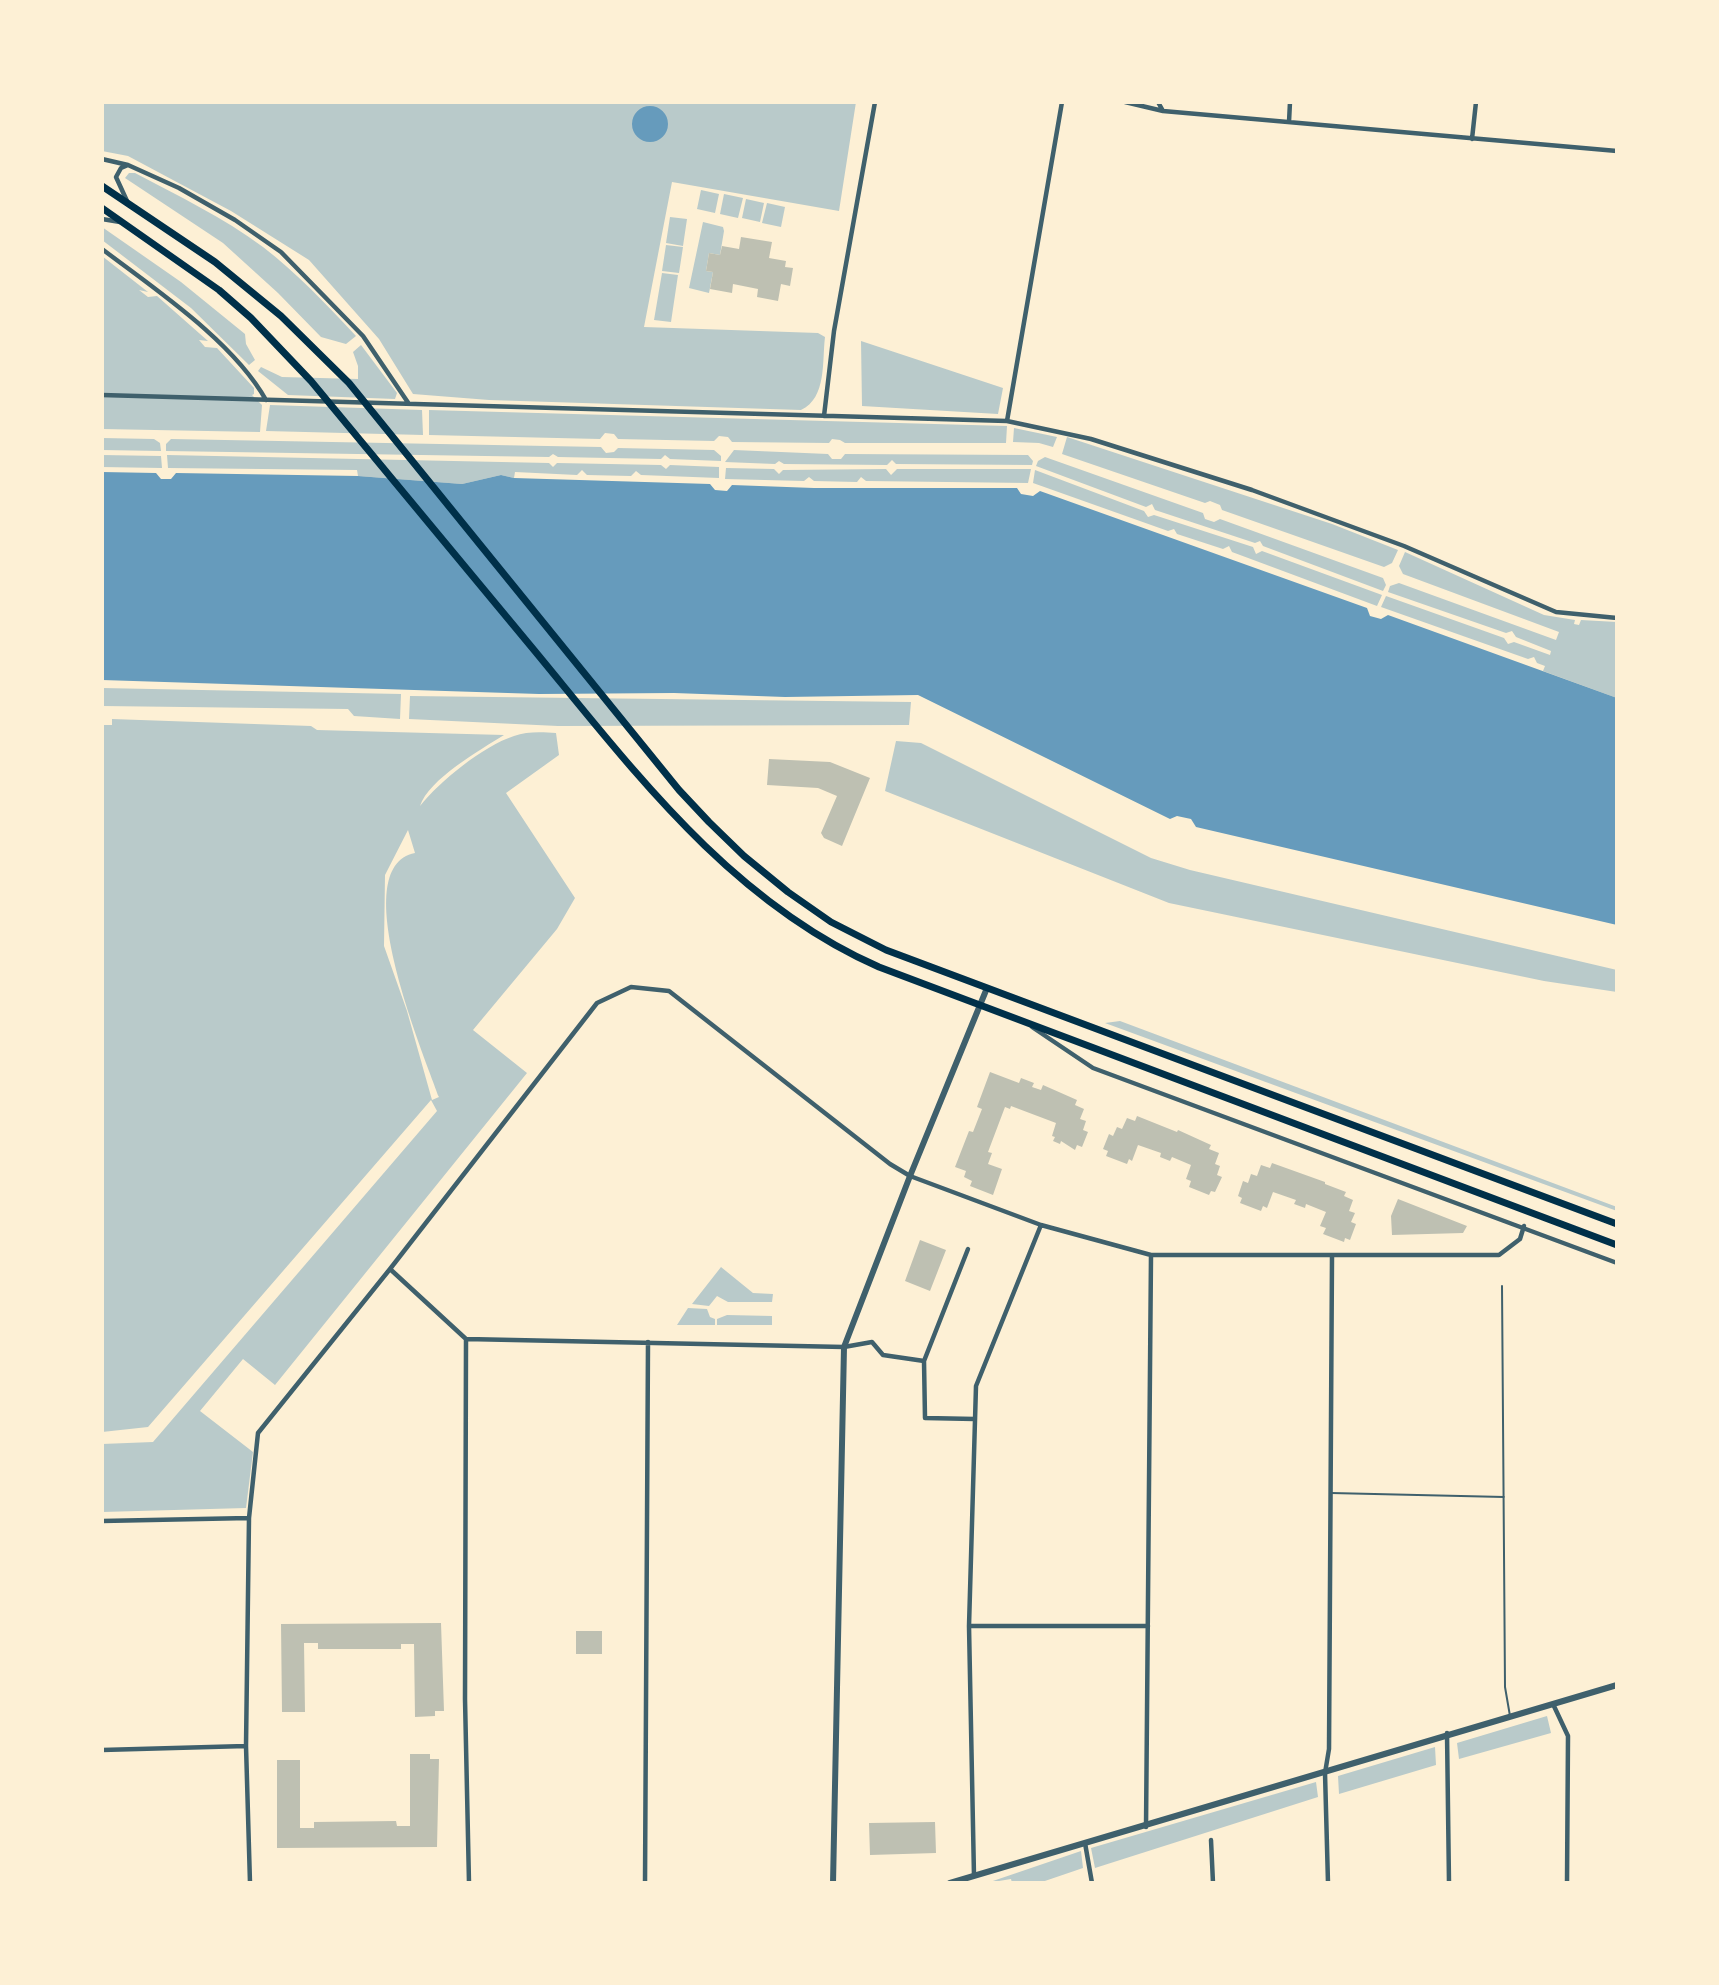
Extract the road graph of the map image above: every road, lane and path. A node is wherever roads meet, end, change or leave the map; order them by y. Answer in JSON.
{"nodes":[{"id":1,"x":875,"y":102,"type":"edge"},
{"id":2,"x":1062,"y":102,"type":"edge"},
{"id":3,"x":1125,"y":102,"type":"edge"},
{"id":4,"x":1158,"y":102,"type":"edge"},
{"id":5,"x":1290,"y":102,"type":"edge"},
{"id":6,"x":1476,"y":102,"type":"edge"},
{"id":7,"x":1163,"y":111,"type":"junction"},
{"id":8,"x":1289,"y":122,"type":"junction"},
{"id":9,"x":1472,"y":138,"type":"junction"},
{"id":10,"x":1617,"y":151,"type":"edge"},
{"id":11,"x":102,"y":159,"type":"edge"},
{"id":12,"x":128,"y":165,"type":"junction"},
{"id":13,"x":102,"y":186,"type":"edge"},
{"id":14,"x":128,"y":203,"type":"junction"},
{"id":15,"x":102,"y":208,"type":"edge"},
{"id":16,"x":102,"y":219,"type":"edge"},
{"id":17,"x":124,"y":222,"type":"junction"},
{"id":18,"x":102,"y":249,"type":"edge"},
{"id":19,"x":102,"y":395,"type":"edge"},
{"id":20,"x":266,"y":400,"type":"junction"},
{"id":21,"x":409,"y":404,"type":"junction"},
{"id":22,"x":824,"y":416,"type":"junction"},
{"id":23,"x":1006,"y":421,"type":"junction"},
{"id":24,"x":1617,"y":618,"type":"edge"},
{"id":25,"x":987,"y":988,"type":"junction"},
{"id":26,"x":980,"y":1005,"type":"junction"},
{"id":27,"x":1023,"y":1020,"type":"junction"},
{"id":28,"x":910,"y":1176,"type":"junction"},
{"id":29,"x":1617,"y":1224,"type":"edge"},
{"id":30,"x":1041,"y":1225,"type":"junction"},
{"id":31,"x":1524,"y":1226,"type":"junction"},
{"id":32,"x":1617,"y":1245,"type":"edge"},
{"id":33,"x":968,"y":1249,"type":"dead end"},
{"id":34,"x":1151,"y":1255,"type":"junction"},
{"id":35,"x":1332,"y":1256,"type":"junction"},
{"id":36,"x":1617,"y":1263,"type":"edge"},
{"id":37,"x":390,"y":1269,"type":"junction"},
{"id":38,"x":1502,"y":1286,"type":"dead end"},
{"id":39,"x":466,"y":1339,"type":"junction"},
{"id":40,"x":648,"y":1342,"type":"junction"},
{"id":41,"x":844,"y":1347,"type":"junction"},
{"id":42,"x":924,"y":1361,"type":"junction"},
{"id":43,"x":975,"y":1419,"type":"junction"},
{"id":44,"x":1331,"y":1493,"type":"junction"},
{"id":45,"x":1504,"y":1497,"type":"junction"},
{"id":46,"x":249,"y":1518,"type":"junction"},
{"id":47,"x":102,"y":1521,"type":"edge"},
{"id":48,"x":969,"y":1626,"type":"junction"},
{"id":49,"x":1148,"y":1626,"type":"junction"},
{"id":50,"x":1617,"y":1685,"type":"edge"},
{"id":51,"x":1553,"y":1704,"type":"junction"},
{"id":52,"x":1510,"y":1716,"type":"junction"},
{"id":53,"x":1447,"y":1733,"type":"junction"},
{"id":54,"x":246,"y":1746,"type":"junction"},
{"id":55,"x":102,"y":1750,"type":"edge"},
{"id":56,"x":1325,"y":1773,"type":"junction"},
{"id":57,"x":1146,"y":1827,"type":"junction"},
{"id":58,"x":1211,"y":1840,"type":"dead end"},
{"id":59,"x":1085,"y":1843,"type":"junction"},
{"id":60,"x":974,"y":1876,"type":"junction"},
{"id":61,"x":250,"y":1883,"type":"edge"},
{"id":62,"x":469,"y":1883,"type":"edge"},
{"id":63,"x":645,"y":1883,"type":"edge"},
{"id":64,"x":833,"y":1883,"type":"edge"},
{"id":65,"x":950,"y":1883,"type":"edge"},
{"id":66,"x":1092,"y":1883,"type":"edge"},
{"id":67,"x":1213,"y":1883,"type":"edge"},
{"id":68,"x":1328,"y":1883,"type":"edge"},
{"id":69,"x":1449,"y":1883,"type":"edge"},
{"id":70,"x":1567,"y":1883,"type":"edge"}],
"edges":[{"from":1,"to":22,"type":"street"},
{"from":2,"to":23,"type":"street"},
{"from":3,"to":7,"type":"street"},
{"from":4,"to":7,"type":"street"},
{"from":5,"to":8,"type":"street"},
{"from":6,"to":9,"type":"street"},
{"from":7,"to":8,"type":"street"},
{"from":8,"to":9,"type":"street"},
{"from":9,"to":10,"type":"street"},
{"from":11,"to":12,"type":"street"},
{"from":12,"to":14,"type":"street"},
{"from":12,"to":21,"type":"street"},
{"from":13,"to":14,"type":"main road"},
{"from":14,"to":25,"type":"main road"},
{"from":15,"to":17,"type":"main road"},
{"from":16,"to":17,"type":"street"},
{"from":17,"to":26,"type":"main road"},
{"from":18,"to":20,"type":"street"},
{"from":19,"to":20,"type":"street"},
{"from":20,"to":21,"type":"street"},
{"from":21,"to":22,"type":"street"},
{"from":22,"to":23,"type":"street"},
{"from":23,"to":24,"type":"street"},
{"from":25,"to":26,"type":"street"},
{"from":25,"to":29,"type":"main road"},
{"from":26,"to":27,"type":"main road"},
{"from":26,"to":28,"type":"street"},
{"from":27,"to":31,"type":"street"},
{"from":27,"to":32,"type":"main road"},
{"from":28,"to":30,"type":"street"},
{"from":28,"to":37,"type":"street"},
{"from":28,"to":41,"type":"street"},
{"from":30,"to":34,"type":"street"},
{"from":30,"to":43,"type":"street"},
{"from":31,"to":35,"type":"street"},
{"from":31,"to":36,"type":"street"},
{"from":33,"to":42,"type":"street"},
{"from":34,"to":35,"type":"street"},
{"from":34,"to":49,"type":"street"},
{"from":35,"to":44,"type":"street"},
{"from":37,"to":39,"type":"street"},
{"from":37,"to":46,"type":"street"},
{"from":38,"to":45,"type":"lane"},
{"from":39,"to":40,"type":"street"},
{"from":39,"to":62,"type":"street"},
{"from":40,"to":41,"type":"street"},
{"from":40,"to":63,"type":"street"},
{"from":41,"to":42,"type":"street"},
{"from":41,"to":64,"type":"street"},
{"from":42,"to":43,"type":"street"},
{"from":43,"to":48,"type":"street"},
{"from":44,"to":45,"type":"lane"},
{"from":44,"to":56,"type":"street"},
{"from":45,"to":52,"type":"lane"},
{"from":46,"to":47,"type":"street"},
{"from":46,"to":54,"type":"street"},
{"from":48,"to":49,"type":"street"},
{"from":48,"to":60,"type":"street"},
{"from":49,"to":57,"type":"street"},
{"from":50,"to":51,"type":"street"},
{"from":51,"to":52,"type":"street"},
{"from":51,"to":70,"type":"street"},
{"from":52,"to":53,"type":"street"},
{"from":53,"to":56,"type":"street"},
{"from":53,"to":69,"type":"street"},
{"from":54,"to":55,"type":"street"},
{"from":54,"to":61,"type":"street"},
{"from":56,"to":57,"type":"street"},
{"from":56,"to":68,"type":"street"},
{"from":57,"to":59,"type":"street"},
{"from":58,"to":67,"type":"street"},
{"from":59,"to":60,"type":"street"},
{"from":59,"to":66,"type":"street"},
{"from":60,"to":65,"type":"street"}]}
